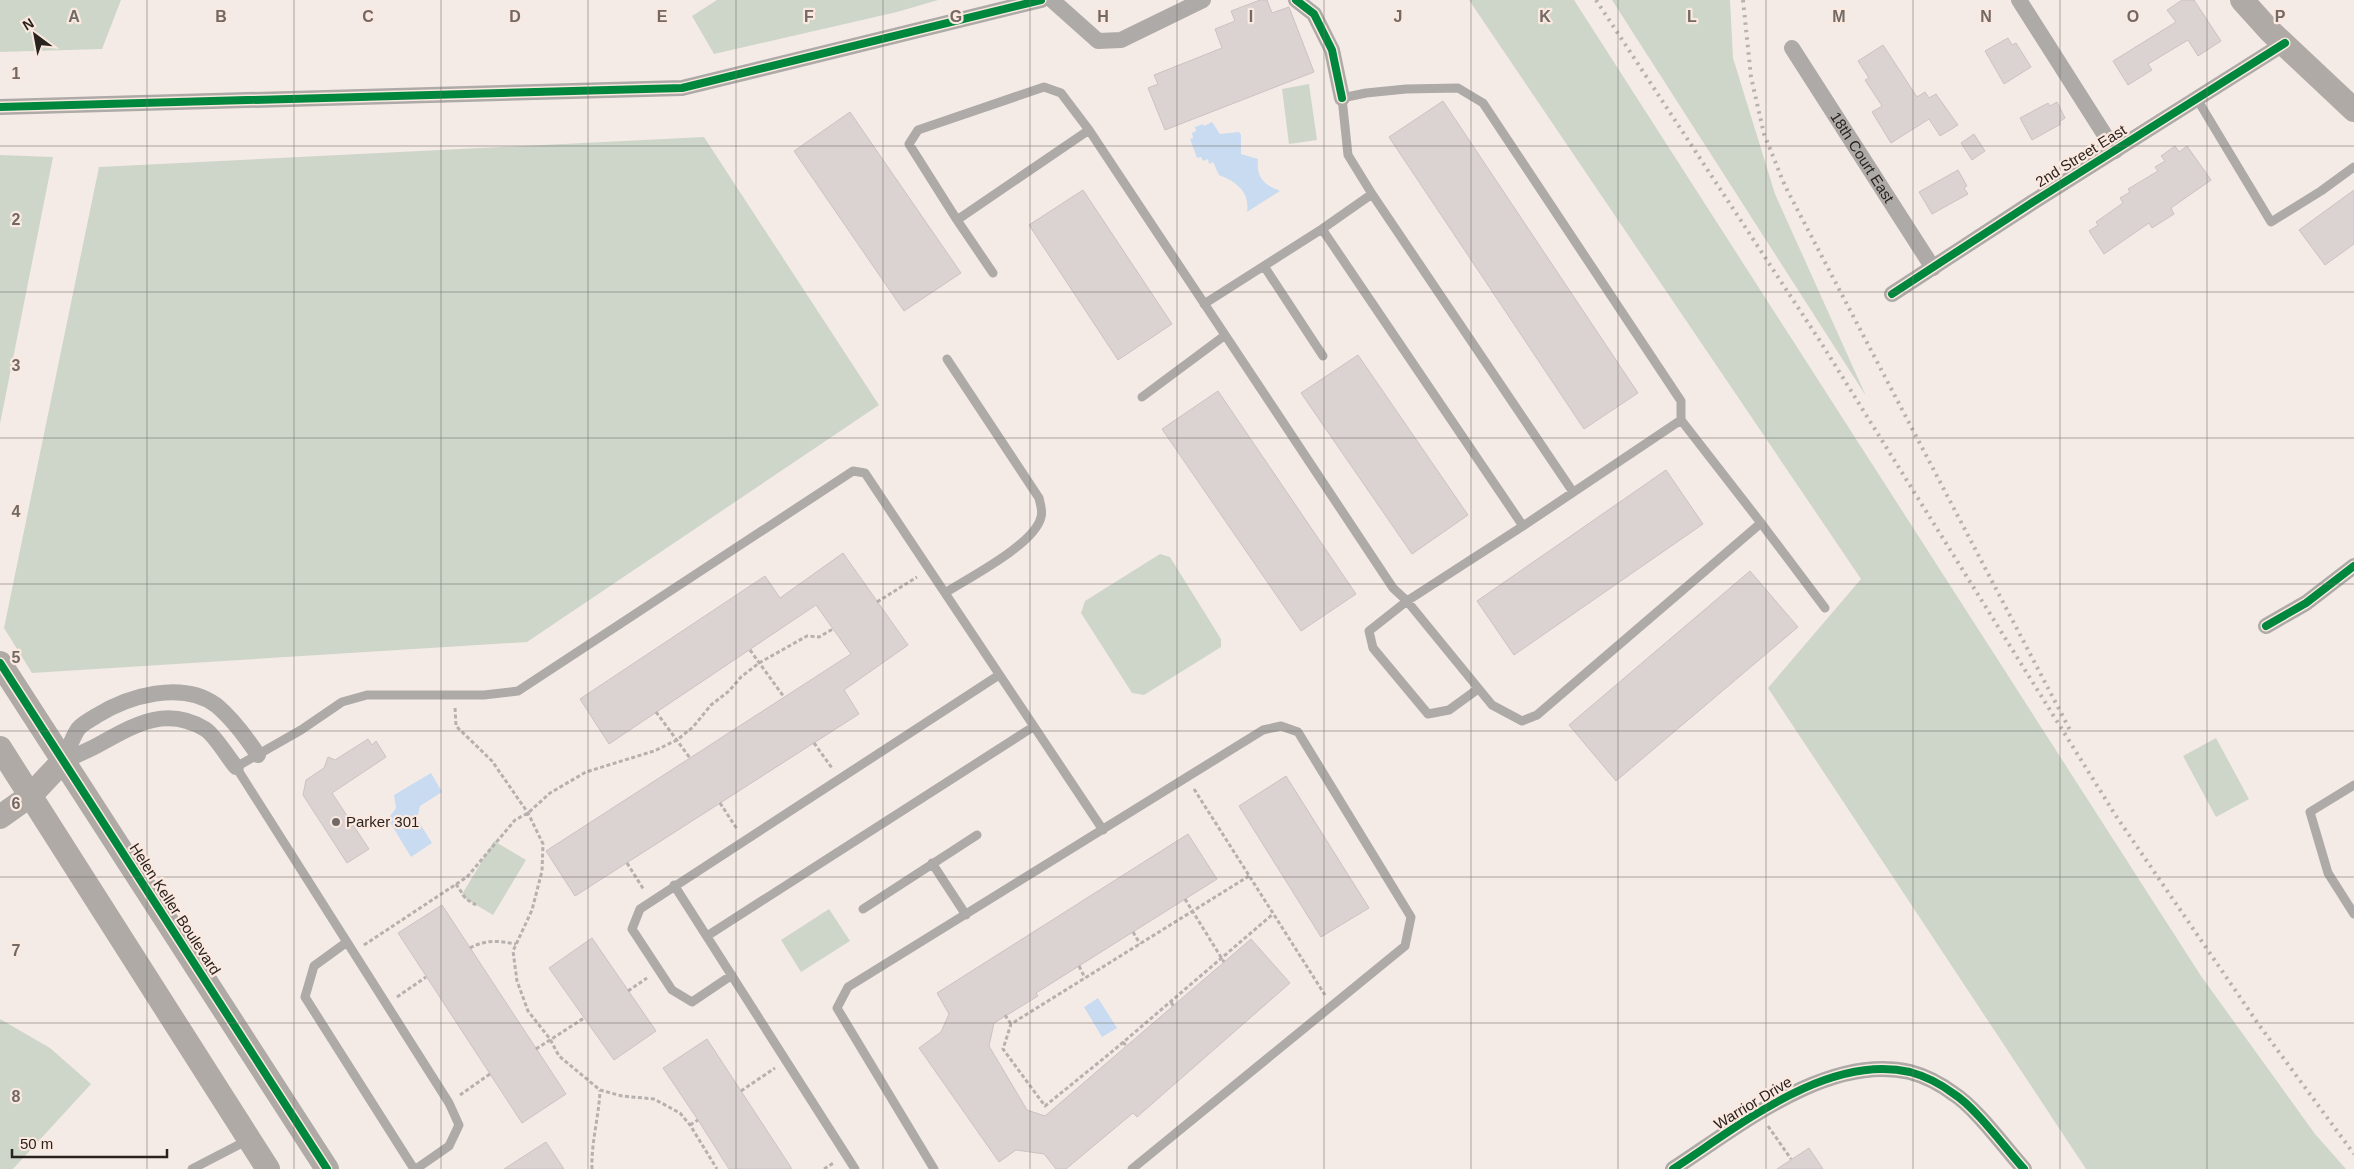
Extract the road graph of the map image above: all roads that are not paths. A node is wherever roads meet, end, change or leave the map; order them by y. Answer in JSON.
{"nodes":[{"id":1,"x":1041,"y":0,"type":"edge"},
{"id":2,"x":1052,"y":0,"type":"edge"},
{"id":3,"x":1203,"y":0,"type":"edge"},
{"id":4,"x":1296,"y":0,"type":"edge"},
{"id":5,"x":2242,"y":0,"type":"edge"},
{"id":6,"x":2020,"y":1,"type":"edge"},
{"id":7,"x":2285,"y":43,"type":"junction"},
{"id":8,"x":1792,"y":48,"type":"dead end"},
{"id":9,"x":1342,"y":98,"type":"junction"},
{"id":10,"x":2197,"y":99,"type":"junction"},
{"id":11,"x":0,"y":107,"type":"edge"},
{"id":12,"x":2354,"y":110,"type":"edge"},
{"id":13,"x":1088,"y":130,"type":"junction"},
{"id":14,"x":2115,"y":151,"type":"junction"},
{"id":15,"x":2354,"y":167,"type":"edge"},
{"id":16,"x":1372,"y":194,"type":"junction"},
{"id":17,"x":957,"y":220,"type":"junction"},
{"id":18,"x":1322,"y":229,"type":"junction"},
{"id":19,"x":1264,"y":266,"type":"junction"},
{"id":20,"x":1933,"y":268,"type":"junction"},
{"id":21,"x":993,"y":273,"type":"dead end"},
{"id":22,"x":1892,"y":294,"type":"dead end"},
{"id":23,"x":1204,"y":304,"type":"junction"},
{"id":24,"x":1224,"y":336,"type":"junction"},
{"id":25,"x":1323,"y":356,"type":"dead end"},
{"id":26,"x":947,"y":359,"type":"dead end"},
{"id":27,"x":1142,"y":397,"type":"dead end"},
{"id":28,"x":1681,"y":420,"type":"junction"},
{"id":29,"x":1573,"y":492,"type":"junction"},
{"id":30,"x":1762,"y":523,"type":"junction"},
{"id":31,"x":1523,"y":526,"type":"junction"},
{"id":32,"x":2354,"y":566,"type":"edge"},
{"id":33,"x":946,"y":593,"type":"junction"},
{"id":34,"x":1407,"y":601,"type":"junction"},
{"id":35,"x":1825,"y":608,"type":"dead end"},
{"id":36,"x":2266,"y":626,"type":"dead end"},
{"id":37,"x":0,"y":663,"type":"edge"},
{"id":38,"x":999,"y":675,"type":"junction"},
{"id":39,"x":1478,"y":689,"type":"junction"},
{"id":40,"x":1033,"y":727,"type":"junction"},
{"id":41,"x":0,"y":748,"type":"edge"},
{"id":42,"x":258,"y":755,"type":"junction"},
{"id":43,"x":63,"y":761,"type":"junction"},
{"id":44,"x":236,"y":768,"type":"junction"},
{"id":45,"x":2354,"y":785,"type":"edge"},
{"id":46,"x":30,"y":795,"type":"junction"},
{"id":47,"x":0,"y":818,"type":"edge"},
{"id":48,"x":1103,"y":830,"type":"junction"},
{"id":49,"x":977,"y":835,"type":"dead end"},
{"id":50,"x":932,"y":863,"type":"junction"},
{"id":51,"x":674,"y":885,"type":"junction"},
{"id":52,"x":863,"y":909,"type":"dead end"},
{"id":53,"x":2354,"y":914,"type":"edge"},
{"id":54,"x":966,"y":915,"type":"junction"},
{"id":55,"x":707,"y":936,"type":"junction"},
{"id":56,"x":347,"y":942,"type":"junction"},
{"id":57,"x":732,"y":975,"type":"junction"},
{"id":58,"x":248,"y":1140,"type":"junction"},
{"id":59,"x":192,"y":1169,"type":"edge"},
{"id":60,"x":268,"y":1169,"type":"edge"},
{"id":61,"x":327,"y":1169,"type":"edge"},
{"id":62,"x":415,"y":1169,"type":"edge"},
{"id":63,"x":855,"y":1169,"type":"edge"},
{"id":64,"x":934,"y":1169,"type":"edge"},
{"id":65,"x":1132,"y":1169,"type":"edge"},
{"id":66,"x":1673,"y":1169,"type":"edge"},
{"id":67,"x":2024,"y":1169,"type":"edge"}],
"edges":[{"from":1,"to":11,"type":"street"},
{"from":2,"to":3,"type":"street"},
{"from":4,"to":9,"type":"street"},
{"from":5,"to":7,"type":"street"},
{"from":6,"to":14,"type":"street"},
{"from":7,"to":10,"type":"street","name":"2nd Street East"},
{"from":7,"to":12,"type":"street"},
{"from":8,"to":20,"type":"street","name":"18th Court East"},
{"from":9,"to":16,"type":"lane"},
{"from":9,"to":28,"type":"lane"},
{"from":10,"to":14,"type":"street","name":"2nd Street East"},
{"from":10,"to":15,"type":"lane"},
{"from":13,"to":17,"type":"lane"},
{"from":13,"to":17,"type":"lane"},
{"from":13,"to":23,"type":"lane"},
{"from":14,"to":20,"type":"street","name":"2nd Street East"},
{"from":16,"to":18,"type":"lane"},
{"from":16,"to":29,"type":"lane"},
{"from":17,"to":21,"type":"lane"},
{"from":18,"to":19,"type":"lane"},
{"from":18,"to":31,"type":"lane"},
{"from":19,"to":23,"type":"lane"},
{"from":19,"to":25,"type":"lane"},
{"from":20,"to":22,"type":"street","name":"2nd Street East"},
{"from":23,"to":24,"type":"lane"},
{"from":24,"to":27,"type":"lane"},
{"from":24,"to":34,"type":"lane"},
{"from":26,"to":33,"type":"lane"},
{"from":28,"to":29,"type":"lane"},
{"from":28,"to":30,"type":"lane"},
{"from":29,"to":31,"type":"lane"},
{"from":30,"to":35,"type":"lane"},
{"from":30,"to":39,"type":"lane"},
{"from":31,"to":34,"type":"lane"},
{"from":32,"to":36,"type":"street"},
{"from":33,"to":38,"type":"lane"},
{"from":33,"to":42,"type":"lane"},
{"from":34,"to":39,"type":"lane"},
{"from":34,"to":39,"type":"lane"},
{"from":37,"to":43,"type":"street","name":"Helen Keller Boulevard"},
{"from":38,"to":40,"type":"lane"},
{"from":38,"to":51,"type":"lane"},
{"from":40,"to":48,"type":"lane"},
{"from":40,"to":55,"type":"lane"},
{"from":41,"to":46,"type":"street"},
{"from":42,"to":43,"type":"street"},
{"from":42,"to":44,"type":"lane"},
{"from":43,"to":44,"type":"street"},
{"from":43,"to":46,"type":"street"},
{"from":43,"to":61,"type":"street","name":"Helen Keller Boulevard"},
{"from":44,"to":56,"type":"lane"},
{"from":45,"to":53,"type":"lane"},
{"from":46,"to":47,"type":"street"},
{"from":46,"to":58,"type":"street"},
{"from":48,"to":54,"type":"lane"},
{"from":48,"to":65,"type":"lane"},
{"from":49,"to":50,"type":"lane"},
{"from":50,"to":52,"type":"lane"},
{"from":50,"to":54,"type":"lane"},
{"from":51,"to":55,"type":"lane"},
{"from":51,"to":57,"type":"lane"},
{"from":54,"to":64,"type":"lane"},
{"from":55,"to":57,"type":"lane"},
{"from":56,"to":62,"type":"lane"},
{"from":56,"to":62,"type":"lane"},
{"from":57,"to":63,"type":"lane"},
{"from":58,"to":59,"type":"lane"},
{"from":58,"to":60,"type":"street"},
{"from":66,"to":67,"type":"street","name":"Warrior Drive"}]}
